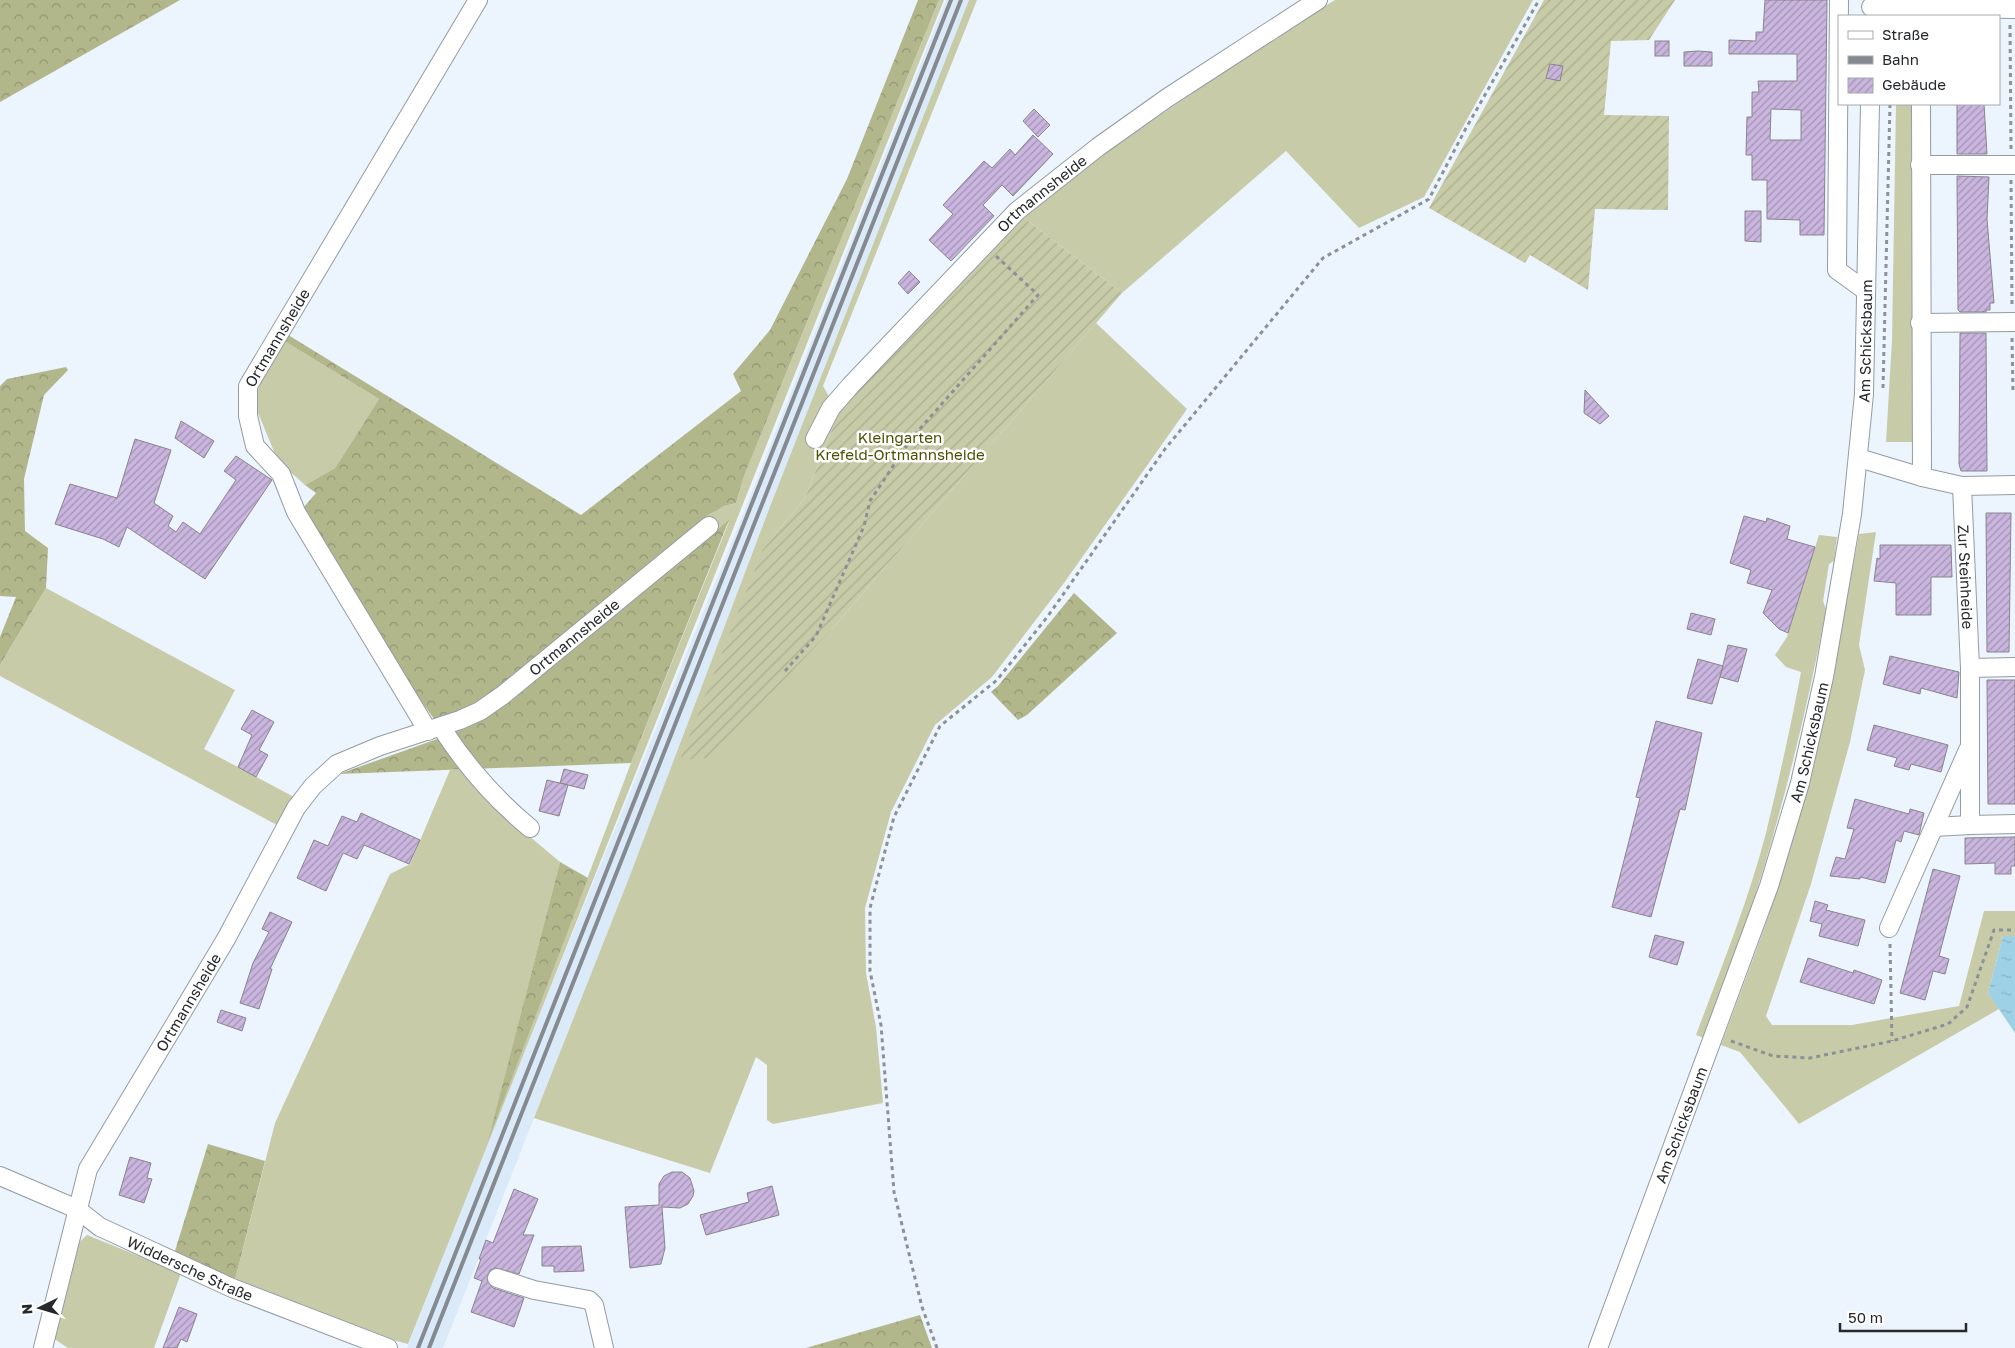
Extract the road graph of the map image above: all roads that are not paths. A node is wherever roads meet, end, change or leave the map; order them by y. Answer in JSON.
{"nodes":[{"id":1,"x":478,"y":0,"type":"edge"},
{"id":2,"x":1318,"y":0,"type":"edge"},
{"id":3,"x":1839,"y":0,"type":"edge"},
{"id":4,"x":1871,"y":8,"type":"edge"},
{"id":5,"x":1921,"y":8,"type":"edge"},
{"id":6,"x":2012,"y":9,"type":"edge"},
{"id":7,"x":1839,"y":15,"type":"edge"},
{"id":8,"x":1838,"y":105,"type":"edge"},
{"id":9,"x":1870,"y":105,"type":"edge"},
{"id":10,"x":1921,"y":105,"type":"edge"},
{"id":11,"x":1920,"y":165,"type":"junction"},
{"id":12,"x":2013,"y":165,"type":"edge"},
{"id":13,"x":1866,"y":291,"type":"junction"},
{"id":14,"x":2014,"y":322,"type":"edge"},
{"id":15,"x":1920,"y":323,"type":"junction"},
{"id":16,"x":815,"y":439,"type":"dead end"},
{"id":17,"x":1859,"y":458,"type":"junction"},
{"id":18,"x":1922,"y":477,"type":"junction"},
{"id":19,"x":2015,"y":485,"type":"edge"},
{"id":20,"x":1962,"y":486,"type":"junction"},
{"id":21,"x":709,"y":526,"type":"dead end"},
{"id":22,"x":2015,"y":667,"type":"edge"},
{"id":23,"x":1970,"y":668,"type":"junction"},
{"id":24,"x":435,"y":729,"type":"junction"},
{"id":25,"x":1970,"y":744,"type":"junction"},
{"id":26,"x":2015,"y":824,"type":"edge"},
{"id":27,"x":1970,"y":825,"type":"junction"},
{"id":28,"x":1934,"y":827,"type":"junction"},
{"id":29,"x":530,"y":828,"type":"dead end"},
{"id":30,"x":1889,"y":928,"type":"road end"},
{"id":31,"x":0,"y":1176,"type":"edge"},
{"id":32,"x":77,"y":1209,"type":"junction"},
{"id":33,"x":496,"y":1278,"type":"dead end"},
{"id":34,"x":43,"y":1348,"type":"edge"},
{"id":35,"x":388,"y":1348,"type":"edge"},
{"id":36,"x":604,"y":1348,"type":"edge"},
{"id":37,"x":1598,"y":1348,"type":"edge"}],
"edges":[{"from":1,"to":24,"type":"street","name":"Ortmannsheide"},
{"from":2,"to":16,"type":"street","name":"Ortmannsheide"},
{"from":3,"to":7,"type":"street"},
{"from":4,"to":5,"type":"street"},
{"from":5,"to":6,"type":"street"},
{"from":8,"to":13,"type":"street"},
{"from":9,"to":13,"type":"street","name":"Am Schicksbaum"},
{"from":10,"to":11,"type":"street"},
{"from":11,"to":12,"type":"street"},
{"from":11,"to":15,"type":"street"},
{"from":13,"to":17,"type":"street","name":"Am Schicksbaum"},
{"from":14,"to":15,"type":"street"},
{"from":15,"to":18,"type":"street"},
{"from":17,"to":18,"type":"street"},
{"from":17,"to":37,"type":"street","name":"Am Schicksbaum"},
{"from":18,"to":20,"type":"street"},
{"from":19,"to":20,"type":"street"},
{"from":20,"to":23,"type":"street","name":"Zur Steinheide"},
{"from":21,"to":24,"type":"street","name":"Ortmannsheide"},
{"from":22,"to":23,"type":"street"},
{"from":23,"to":25,"type":"street","name":"Zur Steinheide"},
{"from":24,"to":29,"type":"street"},
{"from":24,"to":32,"type":"street","name":"Ortmannsheide"},
{"from":25,"to":27,"type":"street","name":"Zur Steinheide"},
{"from":25,"to":28,"type":"street","name":"Zur Steinheide"},
{"from":26,"to":27,"type":"street"},
{"from":27,"to":28,"type":"street"},
{"from":28,"to":30,"type":"street","name":"Zur Steinheide"},
{"from":31,"to":32,"type":"street","name":"Widdersche Straße"},
{"from":32,"to":34,"type":"street","name":"Ortmannsheide"},
{"from":32,"to":35,"type":"street","name":"Widdersche Straße"},
{"from":33,"to":36,"type":"street"}]}
